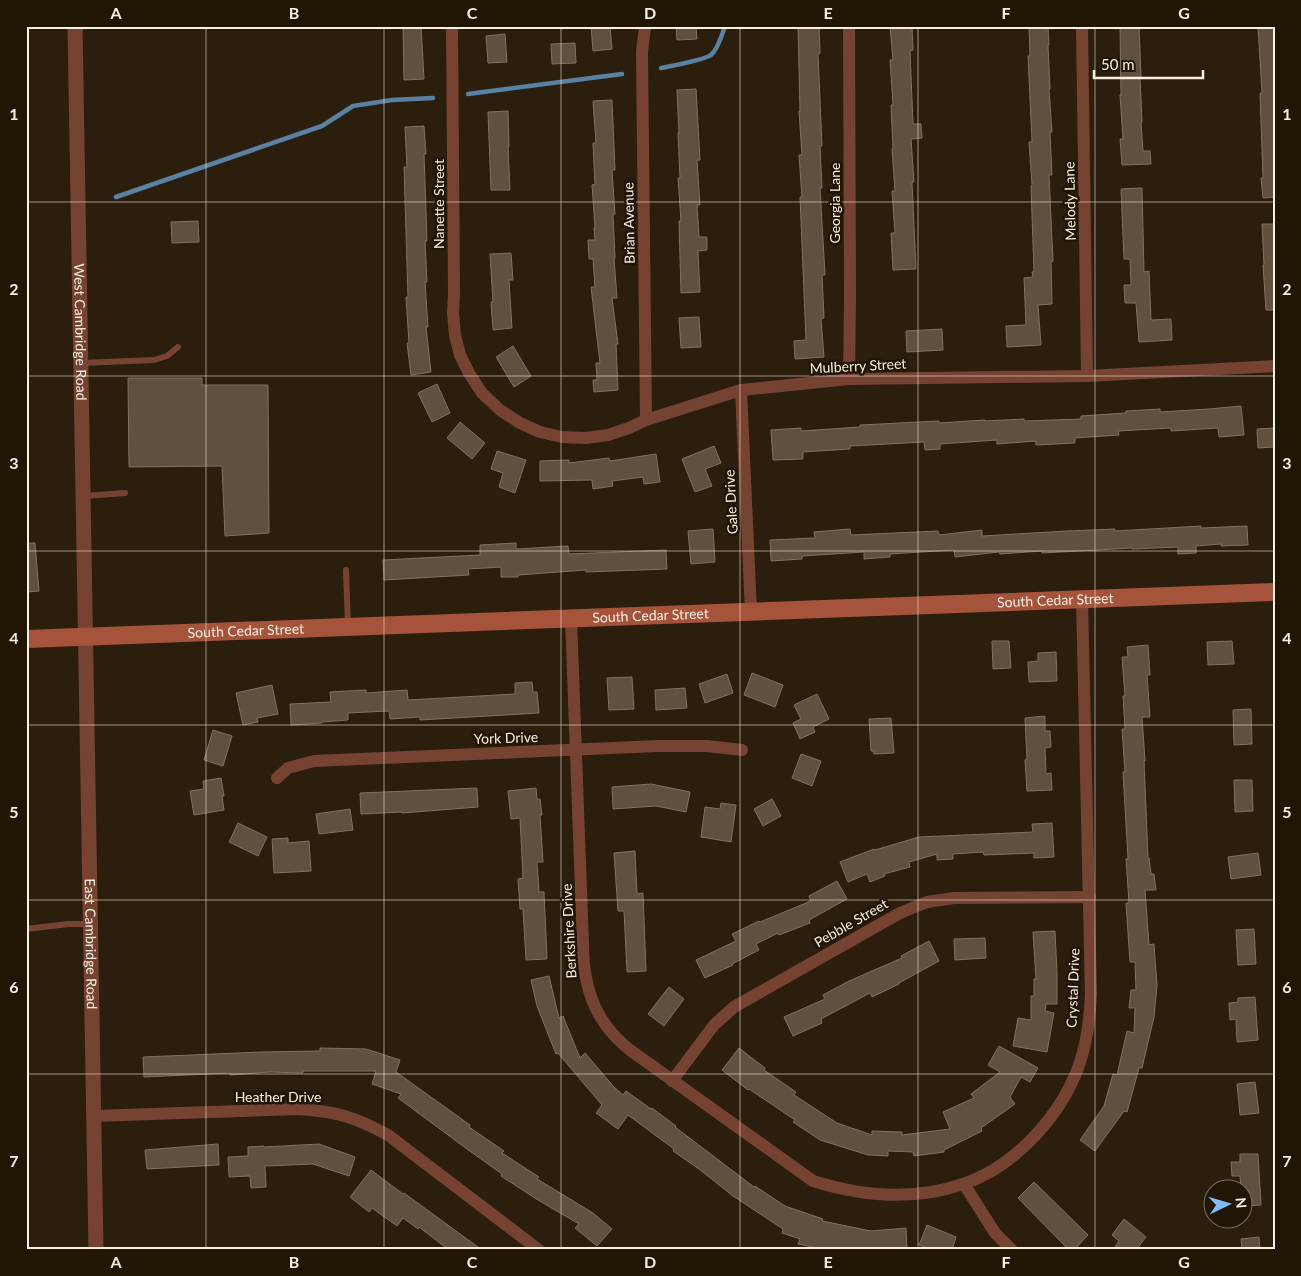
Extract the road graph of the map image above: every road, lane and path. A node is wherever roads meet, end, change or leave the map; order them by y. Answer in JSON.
{"nodes":[{"id":1,"x":75,"y":26,"type":"edge"},
{"id":2,"x":452,"y":26,"type":"edge"},
{"id":3,"x":645,"y":26,"type":"edge"},
{"id":4,"x":849,"y":26,"type":"edge"},
{"id":5,"x":1082,"y":26,"type":"edge"},
{"id":6,"x":178,"y":346,"type":"dead end"},
{"id":7,"x":81,"y":363,"type":"junction"},
{"id":8,"x":1275,"y":366,"type":"edge"},
{"id":9,"x":1087,"y":376,"type":"junction"},
{"id":10,"x":472,"y":378,"type":"joint"},
{"id":11,"x":848,"y":379,"type":"junction"},
{"id":12,"x":741,"y":390,"type":"junction"},
{"id":13,"x":646,"y":420,"type":"junction"},
{"id":14,"x":125,"y":494,"type":"dead end"},
{"id":15,"x":83,"y":496,"type":"junction"},
{"id":16,"x":346,"y":570,"type":"dead end"},
{"id":17,"x":1275,"y":592,"type":"edge"},
{"id":18,"x":1082,"y":599,"type":"junction"},
{"id":19,"x":751,"y":612,"type":"junction"},
{"id":20,"x":571,"y":619,"type":"junction"},
{"id":21,"x":348,"y":627,"type":"junction"},
{"id":22,"x":85,"y":637,"type":"junction"},
{"id":23,"x":26,"y":639,"type":"edge"},
{"id":24,"x":575,"y":750,"type":"junction"},
{"id":25,"x":742,"y":750,"type":"dead end"},
{"id":26,"x":277,"y":778,"type":"dead end"},
{"id":27,"x":1090,"y":897,"type":"junction"},
{"id":28,"x":90,"y":924,"type":"junction"},
{"id":29,"x":26,"y":929,"type":"edge"},
{"id":30,"x":672,"y":1081,"type":"junction"},
{"id":31,"x":94,"y":1116,"type":"junction"},
{"id":32,"x":799,"y":1171,"type":"joint"},
{"id":33,"x":964,"y":1184,"type":"junction"},
{"id":34,"x":96,"y":1250,"type":"edge"},
{"id":35,"x":539,"y":1250,"type":"edge"},
{"id":36,"x":1012,"y":1250,"type":"edge"}],
"edges":[{"from":1,"to":7,"type":"street","name":"West Cambridge Road"},
{"from":2,"to":10,"type":"street","name":"Nanette Street"},
{"from":3,"to":13,"type":"street","name":"Brian Avenue"},
{"from":4,"to":11,"type":"street","name":"Georgia Lane"},
{"from":5,"to":9,"type":"street","name":"Melody Lane"},
{"from":6,"to":7,"type":"lane"},
{"from":7,"to":15,"type":"street","name":"West Cambridge Road"},
{"from":8,"to":9,"type":"street","name":"Mulberry Street"},
{"from":9,"to":11,"type":"street","name":"Mulberry Street"},
{"from":10,"to":13,"type":"street","name":"Mulberry Street"},
{"from":11,"to":12,"type":"street","name":"Mulberry Street"},
{"from":12,"to":13,"type":"street","name":"Mulberry Street"},
{"from":12,"to":19,"type":"street","name":"Gale Drive"},
{"from":14,"to":15,"type":"lane"},
{"from":15,"to":22,"type":"street","name":"West Cambridge Road"},
{"from":16,"to":21,"type":"lane"},
{"from":17,"to":18,"type":"main road","name":"South Cedar Street"},
{"from":18,"to":19,"type":"main road","name":"South Cedar Street"},
{"from":18,"to":27,"type":"street","name":"Crystal Drive"},
{"from":19,"to":20,"type":"main road","name":"South Cedar Street"},
{"from":20,"to":21,"type":"main road","name":"South Cedar Street"},
{"from":20,"to":24,"type":"street","name":"Berkshire Drive"},
{"from":21,"to":22,"type":"main road","name":"South Cedar Street"},
{"from":22,"to":23,"type":"main road","name":"South Cedar Street"},
{"from":22,"to":28,"type":"street","name":"East Cambridge Road"},
{"from":24,"to":25,"type":"street","name":"York Drive"},
{"from":24,"to":26,"type":"street","name":"York Drive"},
{"from":24,"to":30,"type":"street","name":"Berkshire Drive"},
{"from":27,"to":30,"type":"street","name":"Pebble Street"},
{"from":27,"to":33,"type":"street","name":"Crystal Drive"},
{"from":28,"to":29,"type":"lane"},
{"from":28,"to":31,"type":"street","name":"East Cambridge Road"},
{"from":30,"to":32,"type":"street","name":"Berkshire Drive"},
{"from":31,"to":34,"type":"street","name":"East Cambridge Road"},
{"from":31,"to":35,"type":"street","name":"Heather Drive"},
{"from":32,"to":33,"type":"street","name":"Crystal Drive"},
{"from":33,"to":36,"type":"street"}]}
